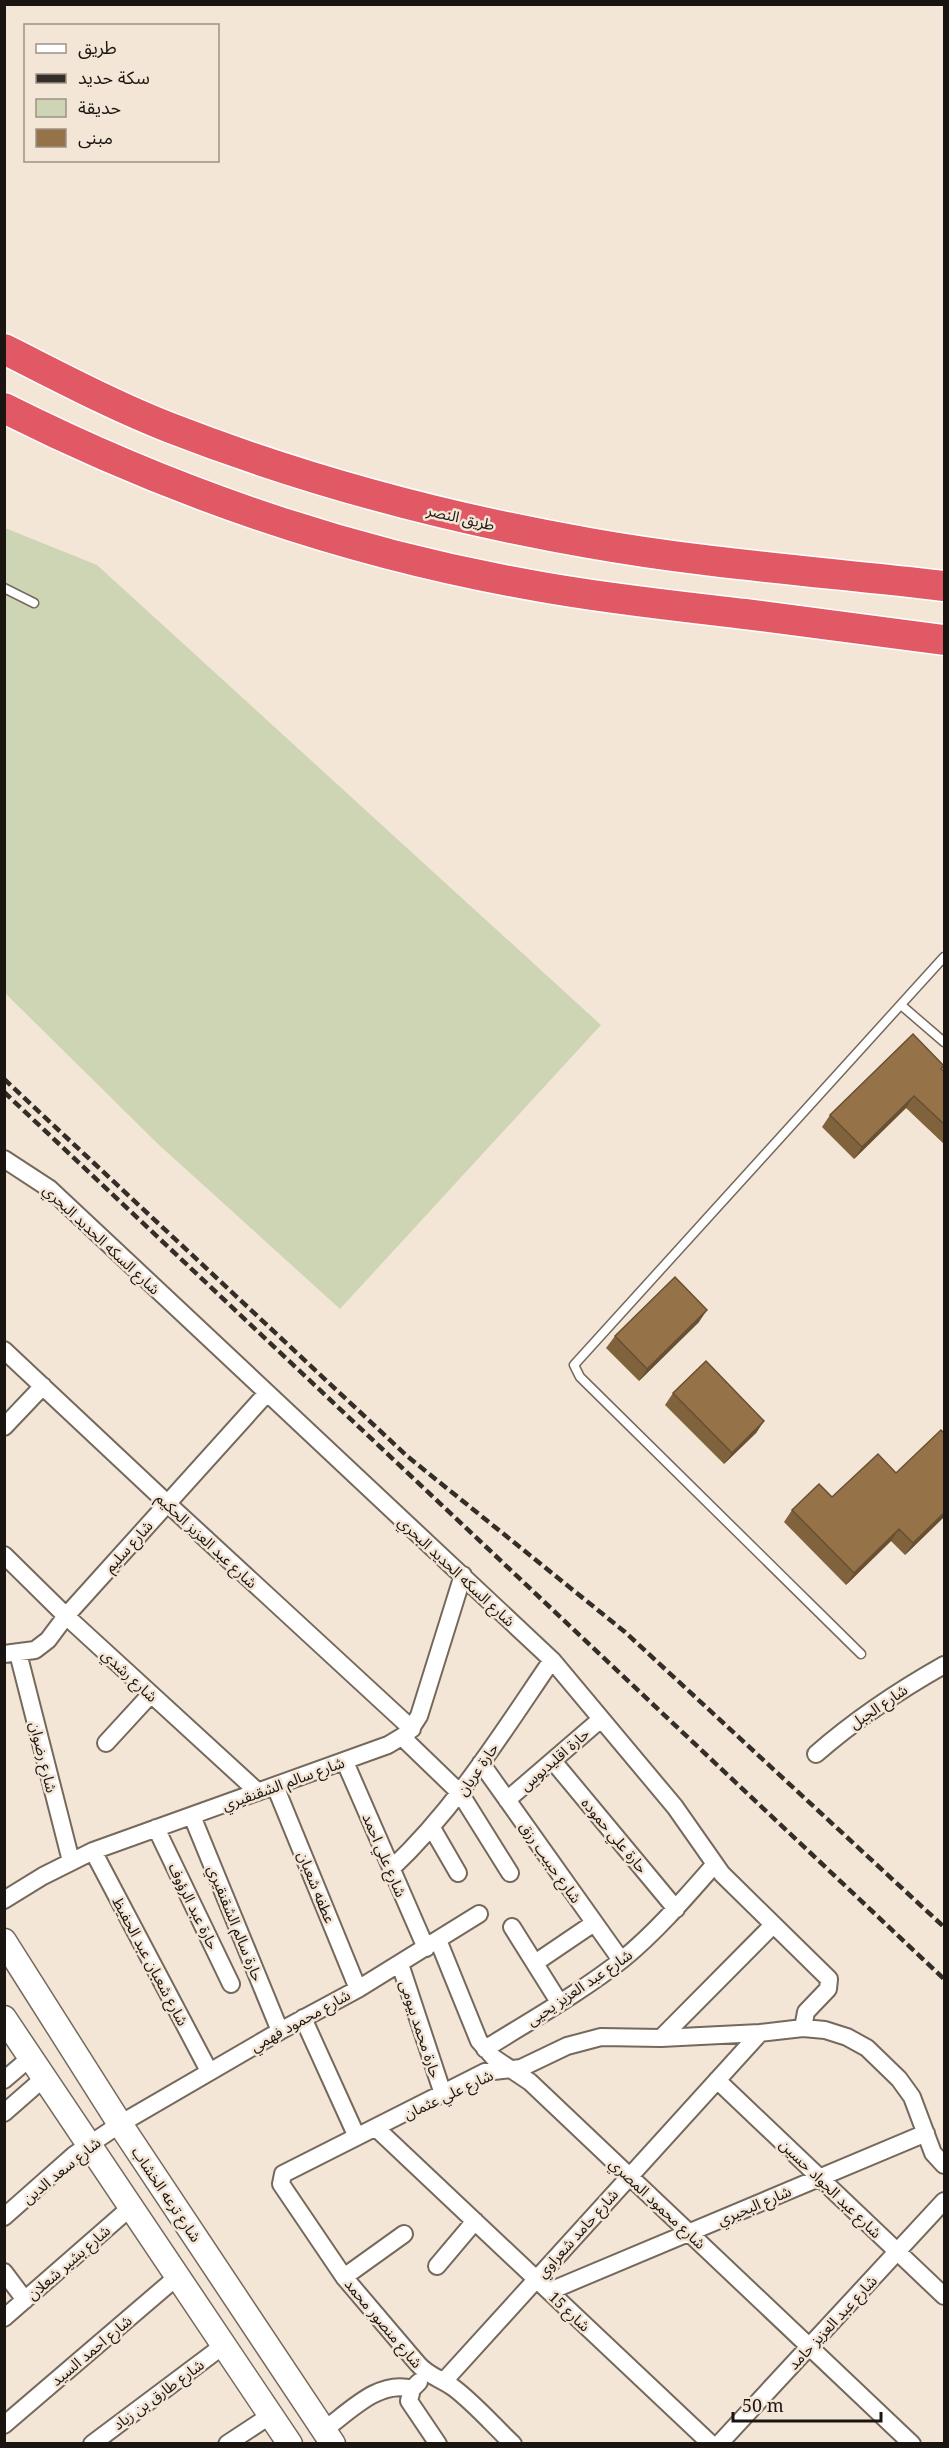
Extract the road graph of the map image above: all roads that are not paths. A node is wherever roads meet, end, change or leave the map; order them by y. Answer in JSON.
{"nodes":[{"id":1,"x":4,"y":349,"type":"edge"},
{"id":2,"x":4,"y":408,"type":"edge"},
{"id":3,"x":945,"y":586,"type":"edge"},
{"id":4,"x":4,"y":588,"type":"edge"},
{"id":5,"x":34,"y":603,"type":"dead end"},
{"id":6,"x":945,"y":640,"type":"edge"},
{"id":7,"x":945,"y":957,"type":"edge"},
{"id":8,"x":901,"y":1005,"type":"junction"},
{"id":9,"x":945,"y":1042,"type":"edge"},
{"id":10,"x":4,"y":1159,"type":"edge"},
{"id":11,"x":4,"y":1350,"type":"edge"},
{"id":12,"x":43,"y":1386,"type":"junction"},
{"id":13,"x":267,"y":1393,"type":"junction"},
{"id":14,"x":4,"y":1427,"type":"edge"},
{"id":15,"x":167,"y":1503,"type":"junction"},
{"id":16,"x":4,"y":1555,"type":"edge"},
{"id":17,"x":463,"y":1575,"type":"junction"},
{"id":18,"x":66,"y":1616,"type":"junction"},
{"id":19,"x":11,"y":1654,"type":"edge"},
{"id":20,"x":861,"y":1654,"type":"dead end"},
{"id":21,"x":552,"y":1660,"type":"junction"},
{"id":22,"x":945,"y":1665,"type":"edge"},
{"id":23,"x":152,"y":1694,"type":"junction"},
{"id":24,"x":601,"y":1719,"type":"junction"},
{"id":25,"x":407,"y":1733,"type":"junction"},
{"id":26,"x":106,"y":1743,"type":"dead end"},
{"id":27,"x":816,"y":1754,"type":"dead end"},
{"id":28,"x":553,"y":1761,"type":"junction"},
{"id":29,"x":345,"y":1762,"type":"junction"},
{"id":30,"x":481,"y":1763,"type":"junction"},
{"id":31,"x":275,"y":1786,"type":"junction"},
{"id":32,"x":258,"y":1792,"type":"junction"},
{"id":33,"x":460,"y":1793,"type":"junction"},
{"id":34,"x":507,"y":1800,"type":"junction"},
{"id":35,"x":192,"y":1816,"type":"junction"},
{"id":36,"x":156,"y":1828,"type":"junction"},
{"id":37,"x":432,"y":1828,"type":"junction"},
{"id":38,"x":93,"y":1851,"type":"junction"},
{"id":39,"x":71,"y":1861,"type":"junction"},
{"id":40,"x":715,"y":1864,"type":"junction"},
{"id":41,"x":392,"y":1869,"type":"junction"},
{"id":42,"x":458,"y":1873,"type":"dead end"},
{"id":43,"x":510,"y":1873,"type":"dead end"},
{"id":44,"x":4,"y":1900,"type":"edge"},
{"id":45,"x":676,"y":1909,"type":"junction"},
{"id":46,"x":479,"y":1914,"type":"dead end"},
{"id":47,"x":594,"y":1923,"type":"junction"},
{"id":48,"x":773,"y":1924,"type":"junction"},
{"id":49,"x":512,"y":1927,"type":"dead end"},
{"id":50,"x":4,"y":1941,"type":"edge"},
{"id":51,"x":432,"y":1944,"type":"junction"},
{"id":52,"x":621,"y":1960,"type":"junction"},
{"id":53,"x":535,"y":1963,"type":"junction"},
{"id":54,"x":400,"y":1964,"type":"junction"},
{"id":55,"x":231,"y":1984,"type":"dead end"},
{"id":56,"x":358,"y":1989,"type":"junction"},
{"id":57,"x":559,"y":2002,"type":"junction"},
{"id":58,"x":4,"y":2018,"type":"edge"},
{"id":59,"x":303,"y":2018,"type":"junction"},
{"id":60,"x":803,"y":2028,"type":"junction"},
{"id":61,"x":280,"y":2031,"type":"junction"},
{"id":62,"x":760,"y":2033,"type":"junction"},
{"id":63,"x":661,"y":2038,"type":"junction"},
{"id":64,"x":484,"y":2049,"type":"junction"},
{"id":65,"x":31,"y":2058,"type":"junction"},
{"id":66,"x":514,"y":2069,"type":"junction"},
{"id":67,"x":209,"y":2071,"type":"junction"},
{"id":68,"x":44,"y":2078,"type":"junction"},
{"id":69,"x":4,"y":2080,"type":"edge"},
{"id":70,"x":717,"y":2080,"type":"junction"},
{"id":71,"x":443,"y":2094,"type":"junction"},
{"id":72,"x":4,"y":2113,"type":"edge"},
{"id":73,"x":120,"y":2124,"type":"junction"},
{"id":74,"x":376,"y":2128,"type":"junction"},
{"id":75,"x":926,"y":2133,"type":"junction"},
{"id":76,"x":357,"y":2137,"type":"junction"},
{"id":77,"x":89,"y":2145,"type":"junction"},
{"id":78,"x":945,"y":2165,"type":"edge"},
{"id":79,"x":629,"y":2176,"type":"junction"},
{"id":80,"x":819,"y":2177,"type":"junction"},
{"id":81,"x":280,"y":2179,"type":"joint"},
{"id":82,"x":945,"y":2201,"type":"edge"},
{"id":83,"x":131,"y":2206,"type":"junction"},
{"id":84,"x":4,"y":2217,"type":"edge"},
{"id":85,"x":475,"y":2221,"type":"junction"},
{"id":86,"x":689,"y":2232,"type":"junction"},
{"id":87,"x":404,"y":2234,"type":"dead end"},
{"id":88,"x":897,"y":2252,"type":"junction"},
{"id":89,"x":437,"y":2266,"type":"dead end"},
{"id":90,"x":4,"y":2272,"type":"edge"},
{"id":91,"x":178,"y":2276,"type":"junction"},
{"id":92,"x":344,"y":2277,"type":"junction"},
{"id":93,"x":536,"y":2279,"type":"junction"},
{"id":94,"x":550,"y":2291,"type":"junction"},
{"id":95,"x":945,"y":2296,"type":"edge"},
{"id":96,"x":25,"y":2300,"type":"junction"},
{"id":97,"x":4,"y":2318,"type":"edge"},
{"id":98,"x":224,"y":2345,"type":"junction"},
{"id":99,"x":809,"y":2347,"type":"junction"},
{"id":100,"x":427,"y":2373,"type":"junction"},
{"id":101,"x":444,"y":2381,"type":"junction"},
{"id":102,"x":412,"y":2389,"type":"junction"},
{"id":103,"x":271,"y":2415,"type":"junction"},
{"id":104,"x":4,"y":2425,"type":"edge"},
{"id":105,"x":329,"y":2437,"type":"edge"},
{"id":106,"x":92,"y":2444,"type":"edge"},
{"id":107,"x":227,"y":2444,"type":"edge"},
{"id":108,"x":290,"y":2444,"type":"edge"},
{"id":109,"x":438,"y":2444,"type":"edge"},
{"id":110,"x":513,"y":2444,"type":"edge"},
{"id":111,"x":711,"y":2444,"type":"edge"},
{"id":112,"x":719,"y":2444,"type":"edge"},
{"id":113,"x":912,"y":2444,"type":"edge"}],
"edges":[{"from":1,"to":3,"type":"highway","name":"طريق النصر"},
{"from":2,"to":6,"type":"highway"},
{"from":4,"to":5,"type":"lane"},
{"from":7,"to":8,"type":"lane"},
{"from":8,"to":9,"type":"lane"},
{"from":8,"to":20,"type":"lane"},
{"from":10,"to":13,"type":"street","name":"شارع السكه الحديد البحري"},
{"from":11,"to":12,"type":"street","name":"شارع عبد العزيز الحكيم"},
{"from":12,"to":14,"type":"street"},
{"from":12,"to":15,"type":"street","name":"شارع عبد العزيز الحكيم"},
{"from":13,"to":15,"type":"street","name":"شارع سليم"},
{"from":13,"to":17,"type":"street","name":"شارع السكه الحديد البحري"},
{"from":15,"to":18,"type":"street","name":"شارع سليم"},
{"from":15,"to":25,"type":"street","name":"شارع عبد العزيز الحكيم"},
{"from":16,"to":18,"type":"street","name":"شارع رشدي"},
{"from":17,"to":21,"type":"street","name":"شارع السكه الحديد البحري"},
{"from":17,"to":25,"type":"street"},
{"from":18,"to":19,"type":"street","name":"شارع سليم"},
{"from":18,"to":23,"type":"street","name":"شارع رشدي"},
{"from":19,"to":39,"type":"street","name":"شارع رضوان"},
{"from":21,"to":24,"type":"street","name":"شارع السكه الحديد البحري"},
{"from":21,"to":30,"type":"street","name":"حارة عريان"},
{"from":22,"to":27,"type":"street","name":"شارع الجبل"},
{"from":23,"to":26,"type":"street"},
{"from":23,"to":32,"type":"street","name":"شارع رشدي"},
{"from":24,"to":28,"type":"street","name":"حارة اقليديوس"},
{"from":24,"to":40,"type":"street","name":"شارع السكه الحديد البحري"},
{"from":25,"to":29,"type":"street","name":"شارع سالم الشقنقيري"},
{"from":25,"to":33,"type":"street","name":"شارع عبد العزيز الحكيم"},
{"from":28,"to":34,"type":"street","name":"حارة اقليديوس"},
{"from":28,"to":45,"type":"street","name":"حارة علي حموده"},
{"from":29,"to":31,"type":"street","name":"شارع سالم الشقنقيري"},
{"from":29,"to":41,"type":"street","name":"شارع علي احمد"},
{"from":30,"to":33,"type":"street","name":"حارة عريان"},
{"from":30,"to":34,"type":"street","name":"شارع حبيب رزق"},
{"from":31,"to":32,"type":"street","name":"شارع سالم الشقنقيري"},
{"from":31,"to":56,"type":"street","name":"عطفه شعبان"},
{"from":32,"to":35,"type":"street","name":"شارع سالم الشقنقيري"},
{"from":33,"to":37,"type":"street","name":"حارة عريان"},
{"from":33,"to":43,"type":"street","name":"شارع عبد العزيز الحكيم"},
{"from":34,"to":47,"type":"street","name":"شارع حبيب رزق"},
{"from":35,"to":36,"type":"street","name":"شارع سالم الشقنقيري"},
{"from":35,"to":61,"type":"street","name":"حارة سالم الشقنقيري"},
{"from":36,"to":38,"type":"street","name":"شارع سالم الشقنقيري"},
{"from":36,"to":55,"type":"street","name":"حارة عبد الرؤوف"},
{"from":37,"to":41,"type":"street","name":"حارة عريان"},
{"from":37,"to":42,"type":"street"},
{"from":38,"to":39,"type":"street","name":"شارع سالم الشقنقيري"},
{"from":38,"to":67,"type":"street","name":"شارع شعبان عبد الحفيظ"},
{"from":39,"to":44,"type":"street","name":"شارع سالم الشقنقيري"},
{"from":40,"to":45,"type":"street","name":"شارع عبد العزيز يحيى"},
{"from":40,"to":48,"type":"street","name":"شارع السكه الحديد البحري"},
{"from":41,"to":51,"type":"street","name":"شارع علي احمد"},
{"from":45,"to":52,"type":"street","name":"شارع عبد العزيز يحيى"},
{"from":46,"to":51,"type":"street","name":"شارع محمود فهمي"},
{"from":47,"to":52,"type":"street","name":"شارع حبيب رزق"},
{"from":47,"to":53,"type":"street"},
{"from":48,"to":60,"type":"street","name":"شارع السكه الحديد البحري"},
{"from":48,"to":63,"type":"street"},
{"from":49,"to":53,"type":"street"},
{"from":50,"to":73,"type":"street","name":"شارع ترعه الخشاب"},
{"from":51,"to":54,"type":"street","name":"شارع محمود فهمي"},
{"from":51,"to":64,"type":"street","name":"شارع محمود المصري"},
{"from":52,"to":57,"type":"street","name":"شارع عبد العزيز يحيى"},
{"from":53,"to":57,"type":"street"},
{"from":54,"to":56,"type":"street","name":"شارع محمود فهمي"},
{"from":54,"to":71,"type":"street","name":"حارة محمد بيومى"},
{"from":56,"to":59,"type":"street","name":"شارع محمود فهمي"},
{"from":57,"to":64,"type":"street","name":"شارع عبد العزيز يحيى"},
{"from":58,"to":65,"type":"street"},
{"from":59,"to":61,"type":"street","name":"شارع محمود فهمي"},
{"from":59,"to":76,"type":"street"},
{"from":60,"to":62,"type":"street","name":"شارع علي عثمان"},
{"from":60,"to":75,"type":"street","name":"شارع علي عثمان"},
{"from":61,"to":67,"type":"street","name":"شارع محمود فهمي"},
{"from":62,"to":63,"type":"street","name":"شارع علي عثمان"},
{"from":62,"to":70,"type":"street","name":"شارع حامد شعراوي"},
{"from":63,"to":66,"type":"street","name":"شارع علي عثمان"},
{"from":64,"to":66,"type":"street","name":"شارع محمود المصري"},
{"from":65,"to":68,"type":"street"},
{"from":65,"to":69,"type":"street"},
{"from":66,"to":71,"type":"street","name":"شارع علي عثمان"},
{"from":66,"to":79,"type":"street","name":"شارع محمود المصري"},
{"from":67,"to":73,"type":"street","name":"شارع محمود فهمي"},
{"from":68,"to":72,"type":"street"},
{"from":68,"to":77,"type":"street"},
{"from":70,"to":79,"type":"street","name":"شارع حامد شعراوي"},
{"from":70,"to":80,"type":"street","name":"شارع عبد الجواد حسين"},
{"from":71,"to":74,"type":"street","name":"شارع علي عثمان"},
{"from":73,"to":77,"type":"street","name":"شارع سعد الدين"},
{"from":73,"to":105,"type":"street","name":"شارع ترعه الخشاب"},
{"from":74,"to":76,"type":"street","name":"شارع علي عثمان"},
{"from":74,"to":85,"type":"street","name":"شارع 15"},
{"from":75,"to":78,"type":"street","name":"شارع علي عثمان"},
{"from":75,"to":80,"type":"street","name":"شارع البحيري"},
{"from":76,"to":81,"type":"street","name":"شارع علي عثمان"},
{"from":77,"to":83,"type":"street"},
{"from":77,"to":84,"type":"street","name":"شارع سعد الدين"},
{"from":79,"to":86,"type":"street","name":"شارع محمود المصري"},
{"from":79,"to":93,"type":"street","name":"شارع حامد شعراوي"},
{"from":80,"to":86,"type":"street","name":"شارع البحيري"},
{"from":80,"to":88,"type":"street","name":"شارع عبد الجواد حسين"},
{"from":81,"to":92,"type":"street","name":"شارع منصور محمد"},
{"from":82,"to":88,"type":"street","name":"شارع عبد العزيز حامد"},
{"from":83,"to":91,"type":"street"},
{"from":83,"to":96,"type":"street","name":"شارع بشير شعلان"},
{"from":85,"to":89,"type":"street"},
{"from":85,"to":93,"type":"street","name":"شارع 15"},
{"from":86,"to":94,"type":"street","name":"شارع البحيري"},
{"from":86,"to":99,"type":"street","name":"شارع محمود المصري"},
{"from":87,"to":92,"type":"street"},
{"from":88,"to":95,"type":"street","name":"شارع عبد الجواد حسين"},
{"from":88,"to":99,"type":"street","name":"شارع عبد العزيز حامد"},
{"from":90,"to":96,"type":"street"},
{"from":91,"to":98,"type":"street"},
{"from":91,"to":104,"type":"street","name":"شارع احمد السيد"},
{"from":92,"to":100,"type":"street","name":"شارع منصور محمد"},
{"from":93,"to":94,"type":"street","name":"شارع 15"},
{"from":93,"to":101,"type":"street","name":"شارع حامد شعراوي"},
{"from":94,"to":111,"type":"street","name":"شارع 15"},
{"from":96,"to":97,"type":"street","name":"شارع بشير شعلان"},
{"from":98,"to":103,"type":"street"},
{"from":98,"to":106,"type":"street","name":"شارع طارق بن زياد"},
{"from":99,"to":112,"type":"street","name":"شارع عبد العزيز حامد"},
{"from":99,"to":113,"type":"street","name":"شارع محمود المصري"},
{"from":100,"to":101,"type":"street","name":"شارع منصور محمد"},
{"from":100,"to":102,"type":"street"},
{"from":101,"to":110,"type":"street","name":"شارع منصور محمد"},
{"from":102,"to":105,"type":"street"},
{"from":102,"to":109,"type":"street"},
{"from":103,"to":107,"type":"street"},
{"from":103,"to":108,"type":"street"}]}
